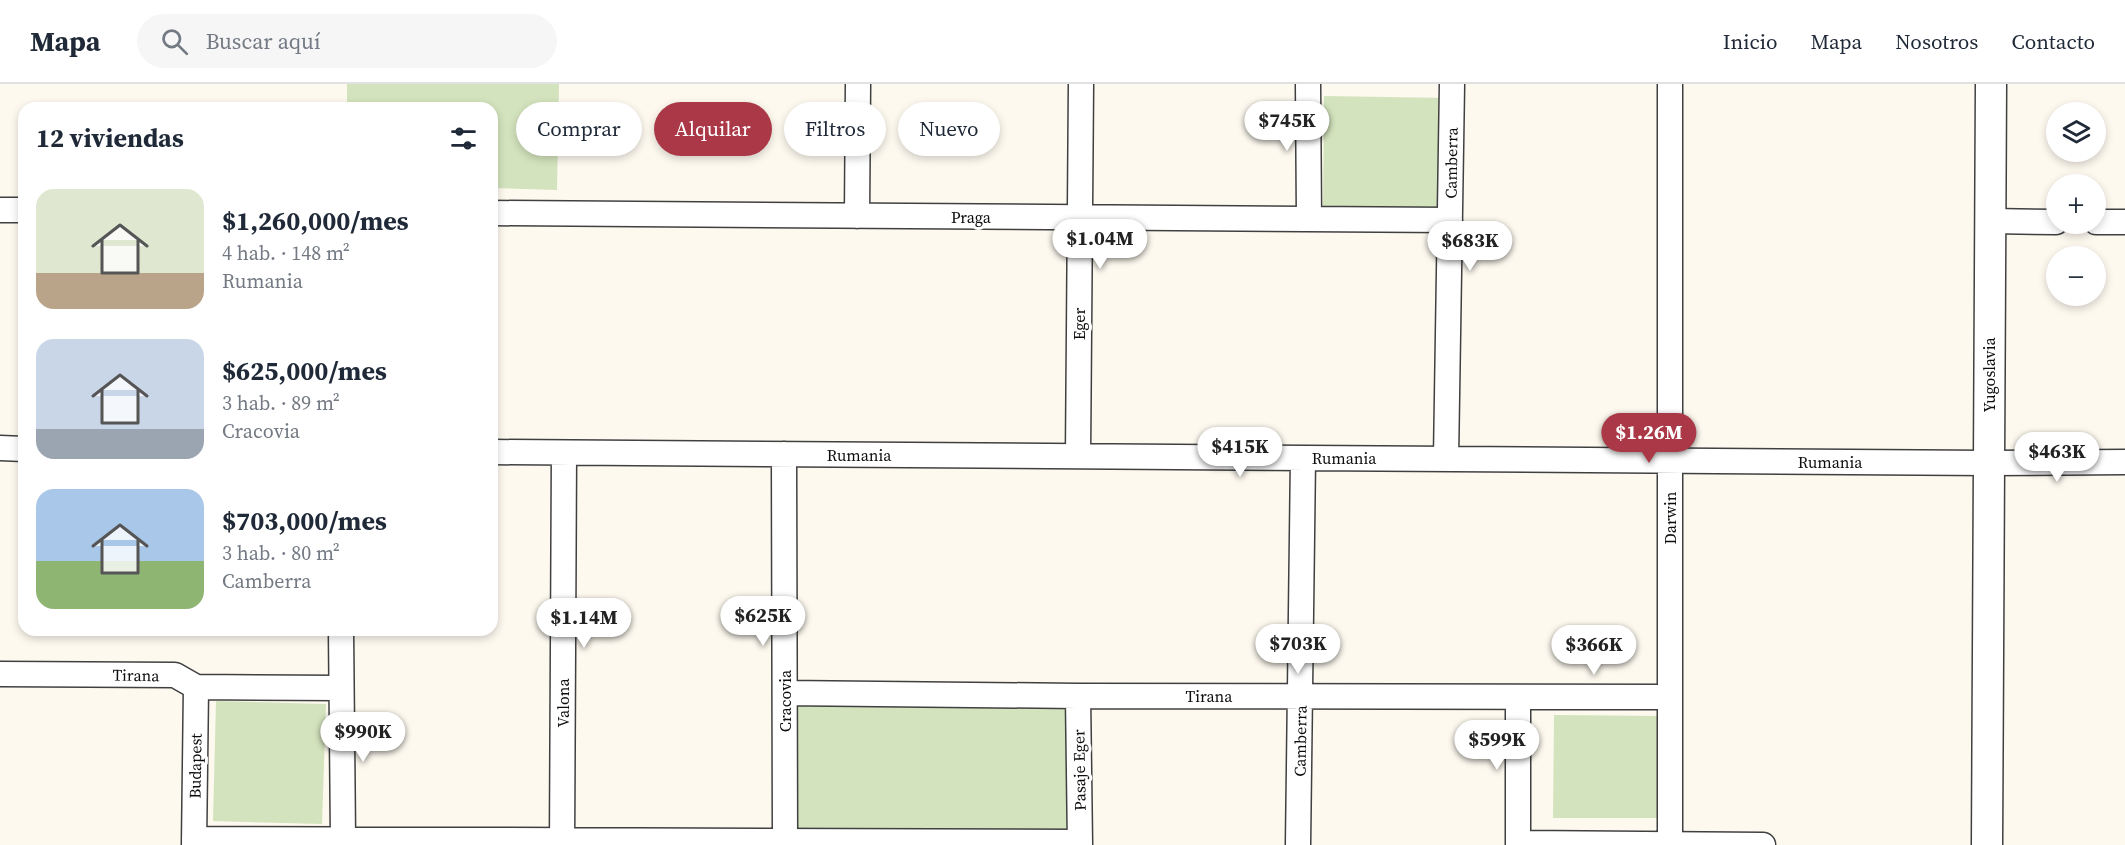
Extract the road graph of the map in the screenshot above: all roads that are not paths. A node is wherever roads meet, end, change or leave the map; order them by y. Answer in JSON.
{"nodes":[{"id":1,"x":858,"y":84,"type":"edge"},
{"id":2,"x":1081,"y":84,"type":"edge"},
{"id":3,"x":1308,"y":84,"type":"edge"},
{"id":4,"x":1452,"y":84,"type":"edge"},
{"id":5,"x":1670,"y":84,"type":"edge"},
{"id":6,"x":1991,"y":84,"type":"edge"},
{"id":7,"x":0,"y":210,"type":"edge"},
{"id":8,"x":18,"y":210,"type":"edge"},
{"id":9,"x":498,"y":213,"type":"edge"},
{"id":10,"x":857,"y":216,"type":"junction"},
{"id":11,"x":1080,"y":218,"type":"junction"},
{"id":12,"x":1309,"y":219,"type":"junction"},
{"id":13,"x":1450,"y":220,"type":"junction"},
{"id":14,"x":1990,"y":221,"type":"junction"},
{"id":15,"x":2046,"y":222,"type":"edge"},
{"id":16,"x":2106,"y":222,"type":"edge"},
{"id":17,"x":2125,"y":222,"type":"edge"},
{"id":18,"x":0,"y":448,"type":"edge"},
{"id":19,"x":18,"y":448,"type":"edge"},
{"id":20,"x":498,"y":452,"type":"edge"},
{"id":21,"x":564,"y":453,"type":"junction"},
{"id":22,"x":784,"y":454,"type":"junction"},
{"id":23,"x":1078,"y":456,"type":"junction"},
{"id":24,"x":1303,"y":458,"type":"junction"},
{"id":25,"x":1446,"y":459,"type":"junction"},
{"id":26,"x":1670,"y":460,"type":"junction"},
{"id":27,"x":2125,"y":462,"type":"edge"},
{"id":28,"x":1989,"y":463,"type":"junction"},
{"id":29,"x":341,"y":636,"type":"edge"},
{"id":30,"x":0,"y":674,"type":"edge"},
{"id":31,"x":196,"y":687,"type":"junction"},
{"id":32,"x":340,"y":688,"type":"junction"},
{"id":33,"x":785,"y":693,"type":"junction"},
{"id":34,"x":1078,"y":696,"type":"junction"},
{"id":35,"x":1300,"y":696,"type":"junction"},
{"id":36,"x":1518,"y":697,"type":"junction"},
{"id":37,"x":1670,"y":697,"type":"junction"},
{"id":38,"x":343,"y":839,"type":"junction"},
{"id":39,"x":785,"y":841,"type":"junction"},
{"id":40,"x":194,"y":842,"type":"edge"},
{"id":41,"x":562,"y":843,"type":"edge"},
{"id":42,"x":1080,"y":844,"type":"edge"},
{"id":43,"x":1518,"y":844,"type":"edge"},
{"id":44,"x":1670,"y":844,"type":"edge"},
{"id":45,"x":1298,"y":845,"type":"edge"},
{"id":46,"x":1764,"y":845,"type":"edge"},
{"id":47,"x":1986,"y":845,"type":"edge"}],
"edges":[{"from":1,"to":10,"type":"street"},
{"from":2,"to":11,"type":"street","name":"Eger"},
{"from":3,"to":12,"type":"street"},
{"from":4,"to":13,"type":"street","name":"Camberra"},
{"from":5,"to":26,"type":"street","name":"Darwin"},
{"from":6,"to":14,"type":"street","name":"Yugoslavia"},
{"from":7,"to":8,"type":"street"},
{"from":9,"to":10,"type":"street","name":"Praga"},
{"from":10,"to":11,"type":"street","name":"Praga"},
{"from":11,"to":12,"type":"street","name":"Praga"},
{"from":11,"to":23,"type":"street","name":"Eger"},
{"from":12,"to":13,"type":"street","name":"Praga"},
{"from":13,"to":25,"type":"street","name":"Camberra"},
{"from":14,"to":15,"type":"street"},
{"from":14,"to":28,"type":"street","name":"Yugoslavia"},
{"from":16,"to":17,"type":"street"},
{"from":18,"to":19,"type":"street"},
{"from":20,"to":21,"type":"street","name":"Rumania"},
{"from":21,"to":22,"type":"street","name":"Rumania"},
{"from":21,"to":41,"type":"street","name":"Valona"},
{"from":22,"to":23,"type":"street","name":"Rumania"},
{"from":22,"to":33,"type":"street","name":"Cracovia"},
{"from":23,"to":24,"type":"street","name":"Rumania"},
{"from":24,"to":25,"type":"street","name":"Rumania"},
{"from":24,"to":35,"type":"street","name":"Camberra"},
{"from":25,"to":26,"type":"street","name":"Rumania"},
{"from":26,"to":28,"type":"street","name":"Rumania"},
{"from":26,"to":37,"type":"street","name":"Darwin"},
{"from":27,"to":28,"type":"street","name":"Rumania"},
{"from":28,"to":47,"type":"street","name":"Yugoslavia"},
{"from":29,"to":32,"type":"street"},
{"from":30,"to":31,"type":"street","name":"Tirana"},
{"from":31,"to":32,"type":"street","name":"Tirana"},
{"from":31,"to":40,"type":"street","name":"Budapest"},
{"from":32,"to":38,"type":"street"},
{"from":33,"to":34,"type":"street","name":"Tirana"},
{"from":33,"to":39,"type":"street","name":"Cracovia"},
{"from":34,"to":35,"type":"street","name":"Tirana"},
{"from":34,"to":42,"type":"street","name":"Pasaje Eger"},
{"from":35,"to":36,"type":"street","name":"Tirana"},
{"from":35,"to":45,"type":"street","name":"Camberra"},
{"from":36,"to":37,"type":"street","name":"Tirana"},
{"from":36,"to":43,"type":"street"},
{"from":37,"to":44,"type":"street","name":"Darwin"},
{"from":38,"to":40,"type":"street"},
{"from":38,"to":41,"type":"street"},
{"from":39,"to":41,"type":"street"},
{"from":39,"to":42,"type":"street"},
{"from":43,"to":44,"type":"street"},
{"from":44,"to":46,"type":"street"}]}
